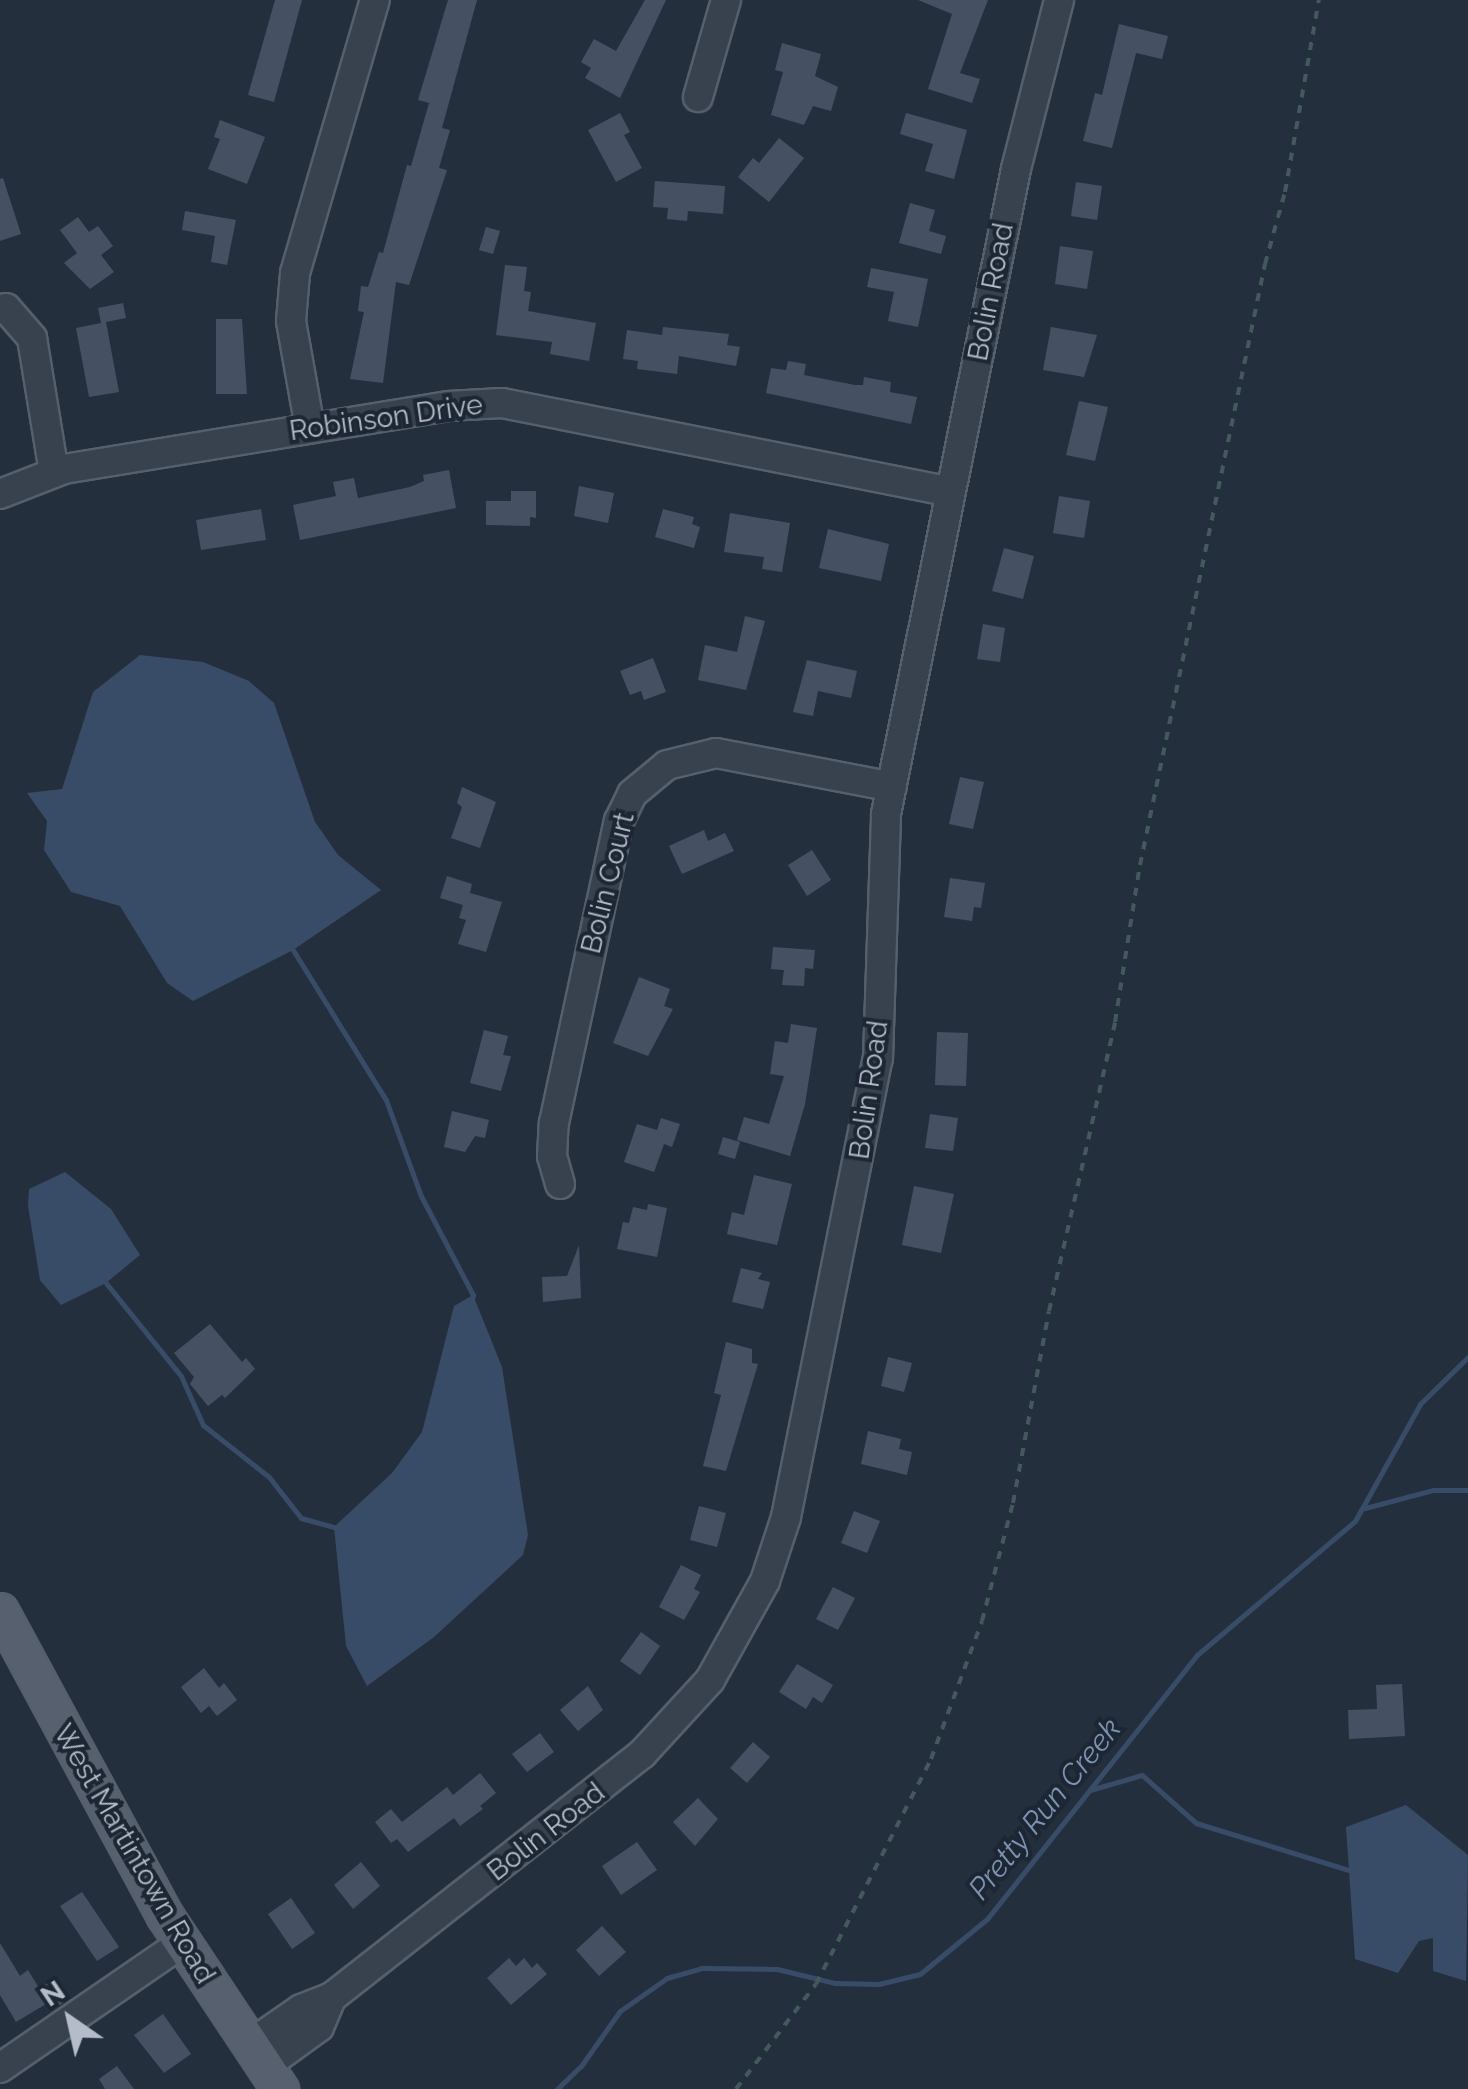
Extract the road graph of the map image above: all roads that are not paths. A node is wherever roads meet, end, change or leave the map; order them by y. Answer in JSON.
{"nodes":[{"id":1,"x":374,"y":0,"type":"edge"},
{"id":2,"x":726,"y":0,"type":"edge"},
{"id":3,"x":1060,"y":0,"type":"edge"},
{"id":4,"x":698,"y":97,"type":"dead end"},
{"id":5,"x":6,"y":308,"type":"dead end"},
{"id":6,"x":310,"y":428,"type":"junction"},
{"id":7,"x":54,"y":472,"type":"junction"},
{"id":8,"x":950,"y":492,"type":"junction"},
{"id":9,"x":0,"y":494,"type":"edge"},
{"id":10,"x":892,"y":787,"type":"junction"},
{"id":11,"x":560,"y":1184,"type":"dead end"},
{"id":12,"x":0,"y":1612,"type":"edge"},
{"id":13,"x":183,"y":1942,"type":"junction"},
{"id":14,"x":264,"y":2067,"type":"edge"},
{"id":15,"x":0,"y":2068,"type":"edge"}],
"edges":[{"from":1,"to":6,"type":"street"},
{"from":2,"to":4,"type":"street"},
{"from":3,"to":8,"type":"street","name":"Bolin Road"},
{"from":5,"to":7,"type":"street"},
{"from":6,"to":7,"type":"street","name":"Robinson Drive"},
{"from":6,"to":8,"type":"street","name":"Robinson Drive"},
{"from":7,"to":9,"type":"street","name":"Robinson Drive"},
{"from":8,"to":10,"type":"street","name":"Bolin Road"},
{"from":10,"to":11,"type":"street","name":"Bolin Court"},
{"from":10,"to":14,"type":"street","name":"Bolin Road"},
{"from":12,"to":13,"type":"main road","name":"West Martintown Road"},
{"from":13,"to":14,"type":"main road","name":"West Martintown Road"},
{"from":13,"to":15,"type":"street"}]}
